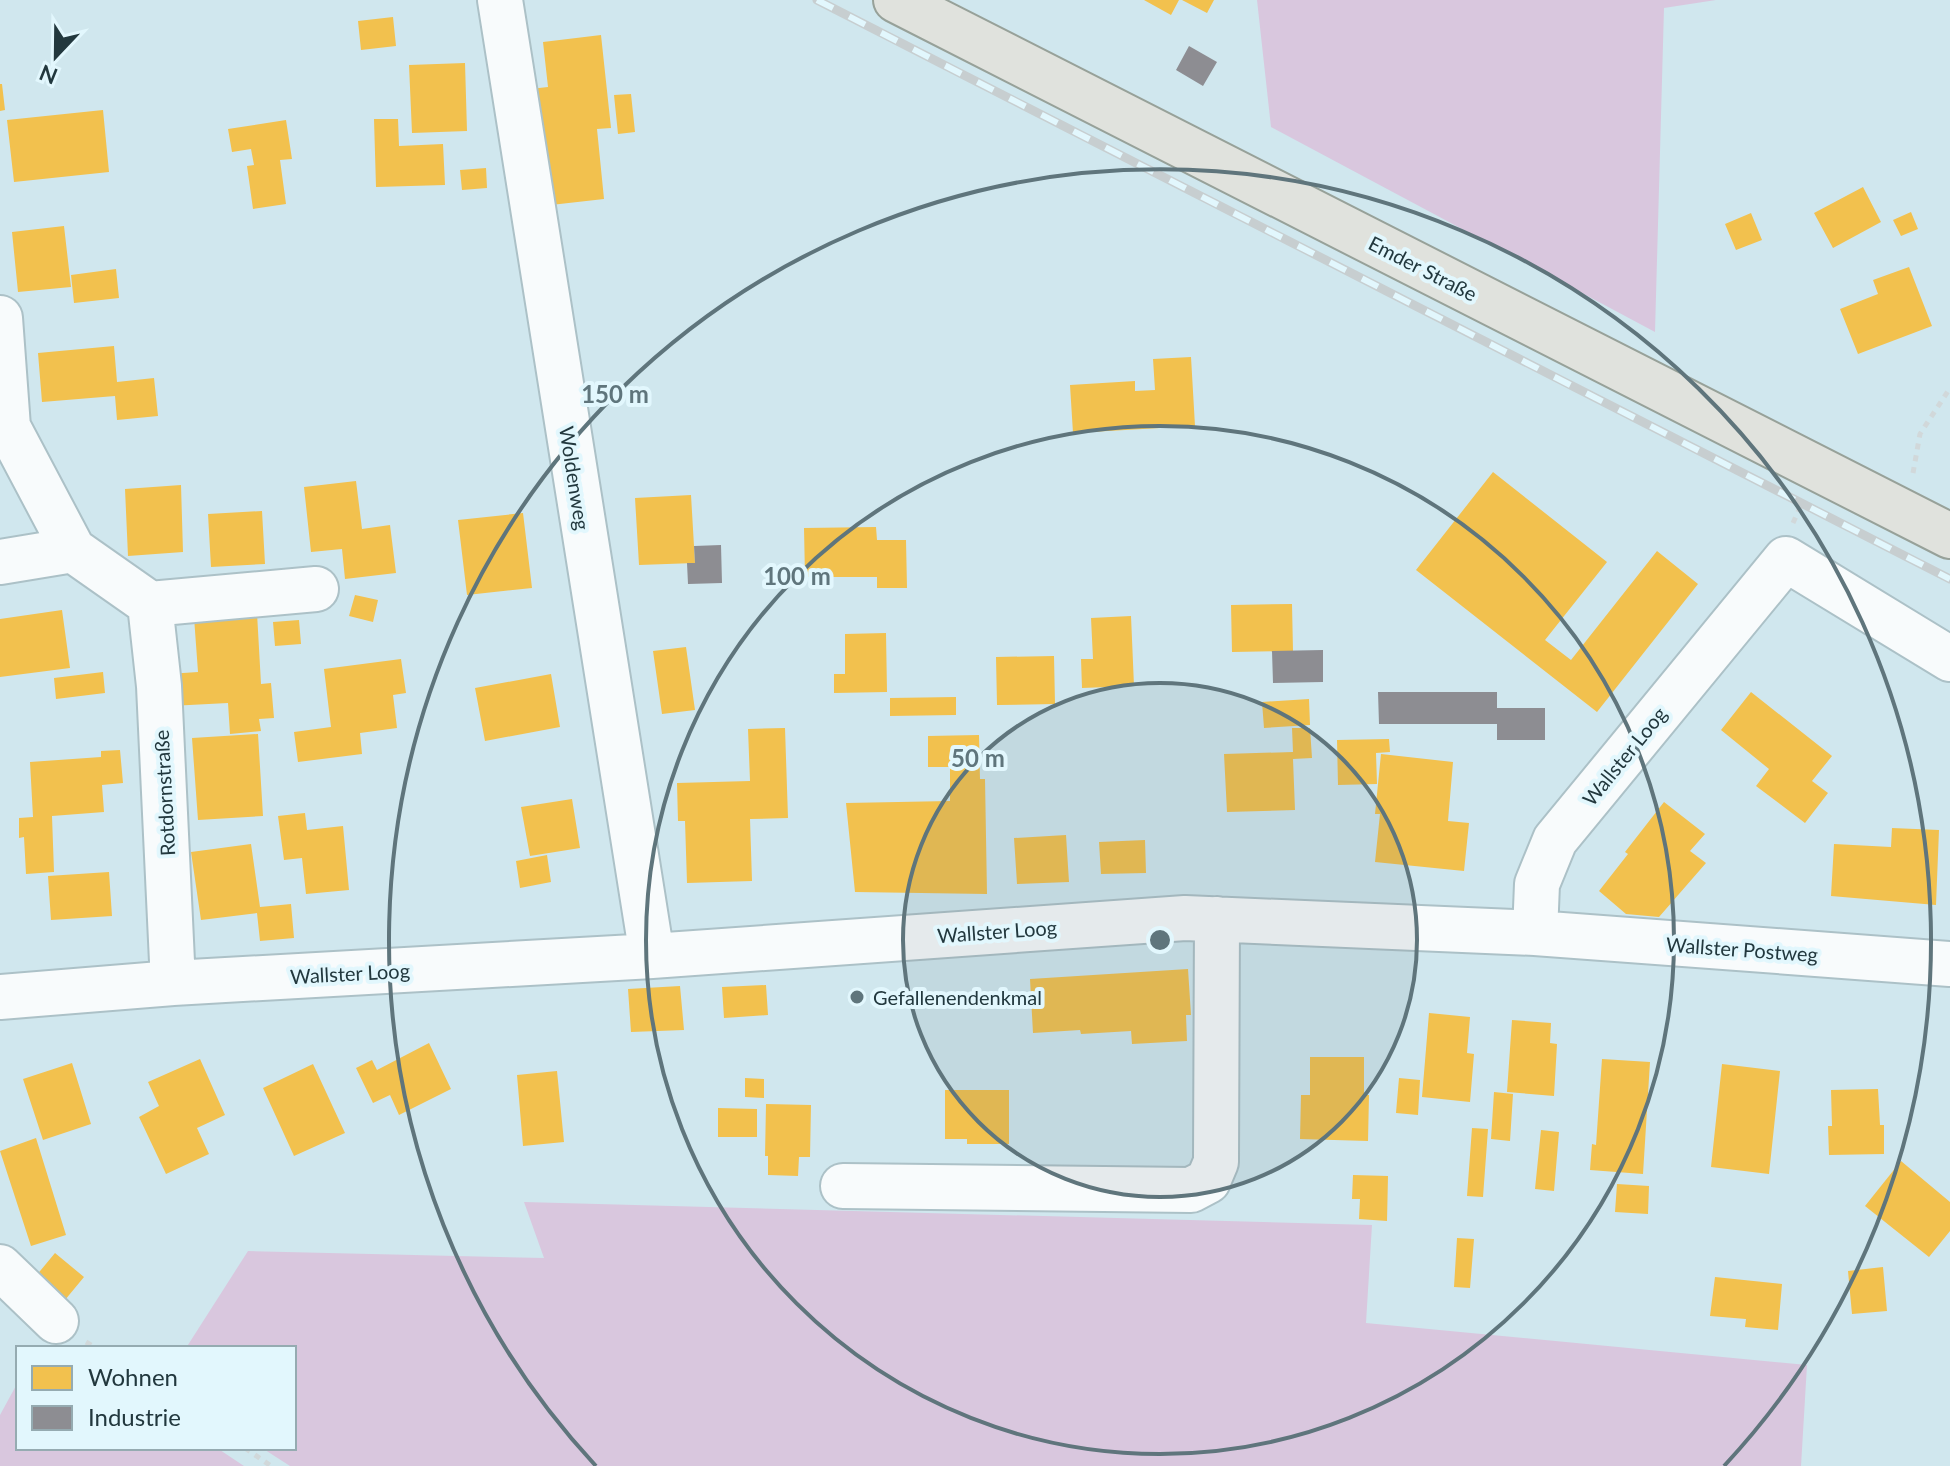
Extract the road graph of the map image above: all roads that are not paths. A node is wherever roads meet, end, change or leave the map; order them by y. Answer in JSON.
{"nodes":[{"id":1,"x":500,"y":0,"type":"edge"},
{"id":2,"x":896,"y":0,"type":"edge"},
{"id":3,"x":0,"y":318,"type":"edge"},
{"id":4,"x":1950,"y":536,"type":"edge"},
{"id":5,"x":73,"y":550,"type":"junction"},
{"id":6,"x":0,"y":562,"type":"edge"},
{"id":7,"x":316,"y":589,"type":"dead end"},
{"id":8,"x":150,"y":604,"type":"junction"},
{"id":9,"x":1950,"y":659,"type":"edge"},
{"id":10,"x":1217,"y":919,"type":"junction"},
{"id":11,"x":1535,"y":933,"type":"junction"},
{"id":12,"x":652,"y":956,"type":"junction"},
{"id":13,"x":1950,"y":964,"type":"edge"},
{"id":14,"x":173,"y":983,"type":"junction"},
{"id":15,"x":0,"y":997,"type":"edge"},
{"id":16,"x":843,"y":1186,"type":"dead end"},
{"id":17,"x":0,"y":1267,"type":"edge"},
{"id":18,"x":56,"y":1321,"type":"dead end"}],
"edges":[{"from":1,"to":12,"type":"street","name":"Woldenweg"},
{"from":2,"to":4,"type":"main road","name":"Emder Straße"},
{"from":3,"to":5,"type":"street"},
{"from":5,"to":6,"type":"street"},
{"from":5,"to":8,"type":"street"},
{"from":7,"to":8,"type":"street"},
{"from":8,"to":14,"type":"street","name":"Rotdornstraße"},
{"from":9,"to":11,"type":"street","name":"Wallster Loog"},
{"from":10,"to":11,"type":"street","name":"Wallster Loog"},
{"from":10,"to":12,"type":"street","name":"Wallster Loog"},
{"from":10,"to":16,"type":"street"},
{"from":11,"to":13,"type":"street","name":"Wallster Postweg"},
{"from":12,"to":14,"type":"street","name":"Wallster Loog"},
{"from":14,"to":15,"type":"street","name":"Wallster Loog"},
{"from":17,"to":18,"type":"street"}]}
